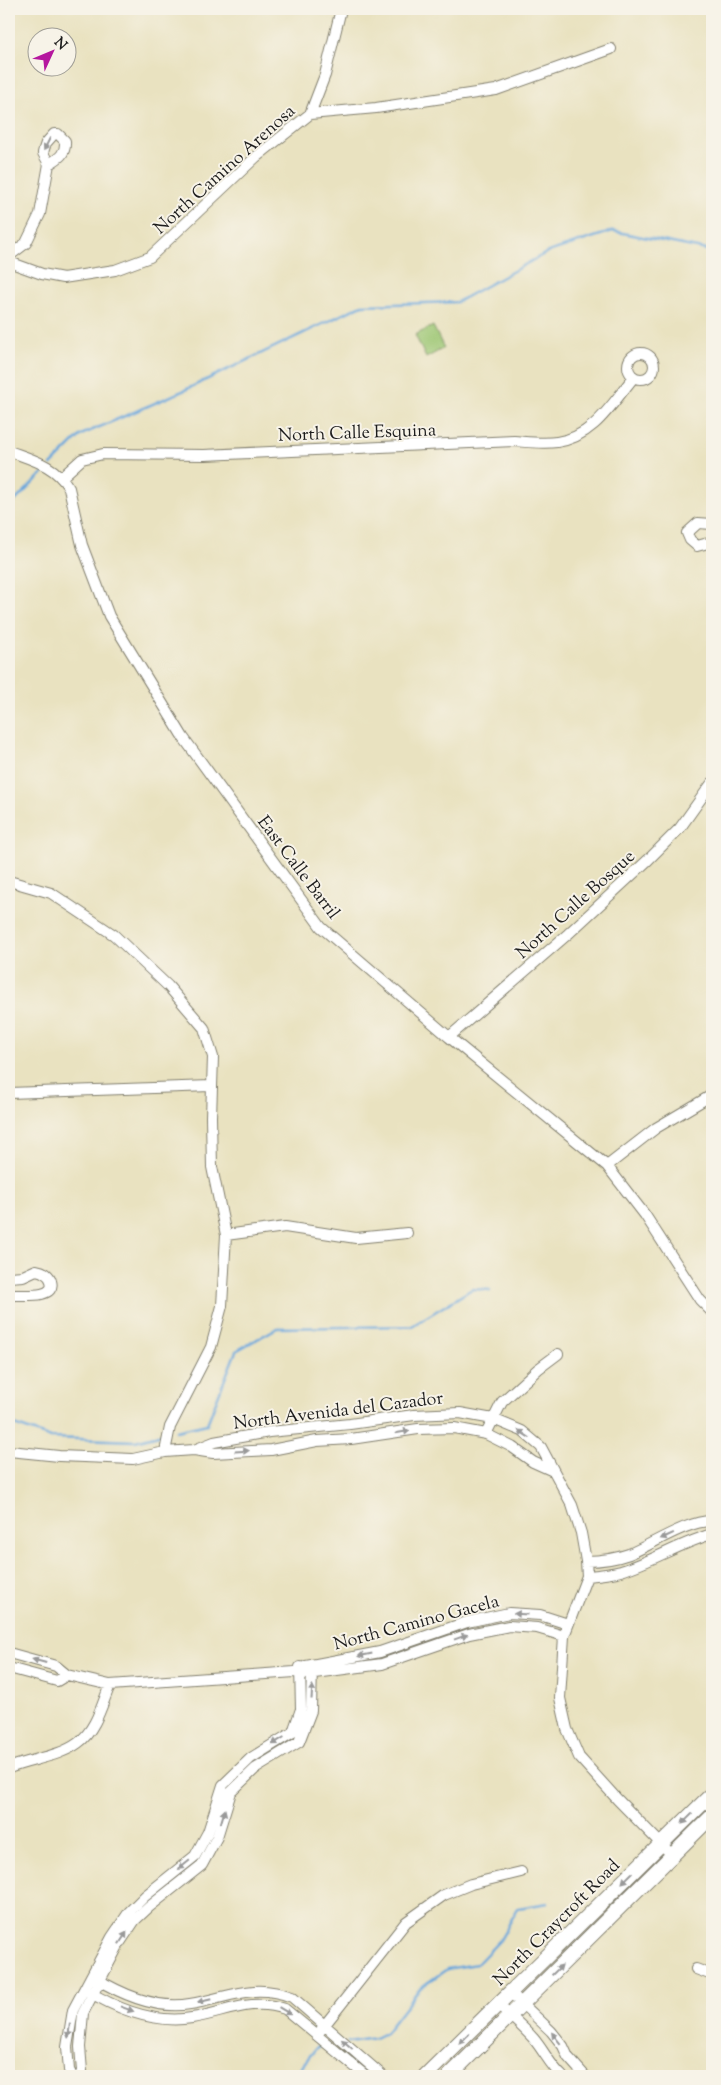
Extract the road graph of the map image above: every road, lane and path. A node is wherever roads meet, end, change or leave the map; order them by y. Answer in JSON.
{"nodes":[{"id":1,"x":341,"y":9,"type":"edge"},
{"id":2,"x":611,"y":49,"type":"dead end"},
{"id":3,"x":310,"y":114,"type":"junction"},
{"id":4,"x":49,"y":164,"type":"dead end"},
{"id":5,"x":9,"y":256,"type":"edge"},
{"id":6,"x":9,"y":262,"type":"edge"},
{"id":7,"x":634,"y":377,"type":"dead end"},
{"id":8,"x":9,"y":451,"type":"edge"},
{"id":9,"x":62,"y":476,"type":"junction"},
{"id":10,"x":712,"y":524,"type":"edge"},
{"id":11,"x":712,"y":542,"type":"edge"},
{"id":12,"x":712,"y":783,"type":"edge"},
{"id":13,"x":9,"y":881,"type":"edge"},
{"id":14,"x":449,"y":1037,"type":"junction"},
{"id":15,"x":211,"y":1086,"type":"junction"},
{"id":16,"x":9,"y":1092,"type":"edge"},
{"id":17,"x":712,"y":1095,"type":"edge"},
{"id":18,"x":607,"y":1166,"type":"junction"},
{"id":19,"x":407,"y":1233,"type":"dead end"},
{"id":20,"x":226,"y":1235,"type":"junction"},
{"id":21,"x":9,"y":1277,"type":"edge"},
{"id":22,"x":9,"y":1295,"type":"edge"},
{"id":23,"x":712,"y":1312,"type":"edge"},
{"id":24,"x":558,"y":1354,"type":"dead end"},
{"id":25,"x":493,"y":1419,"type":"junction"},
{"id":26,"x":486,"y":1434,"type":"junction"},
{"id":27,"x":194,"y":1450,"type":"junction"},
{"id":28,"x":9,"y":1451,"type":"edge"},
{"id":29,"x":164,"y":1452,"type":"junction"},
{"id":30,"x":552,"y":1471,"type":"junction"},
{"id":31,"x":712,"y":1521,"type":"edge"},
{"id":32,"x":712,"y":1534,"type":"edge"},
{"id":33,"x":586,"y":1561,"type":"junction"},
{"id":34,"x":587,"y":1576,"type":"junction"},
{"id":35,"x":568,"y":1624,"type":"junction"},
{"id":36,"x":434,"y":1633,"type":"junction"},
{"id":37,"x":564,"y":1636,"type":"junction"},
{"id":38,"x":434,"y":1646,"type":"junction"},
{"id":39,"x":9,"y":1654,"type":"edge"},
{"id":40,"x":9,"y":1668,"type":"edge"},
{"id":41,"x":313,"y":1670,"type":"junction"},
{"id":42,"x":299,"y":1671,"type":"junction"},
{"id":43,"x":67,"y":1675,"type":"junction"},
{"id":44,"x":110,"y":1685,"type":"junction"},
{"id":45,"x":9,"y":1768,"type":"edge"},
{"id":46,"x":712,"y":1794,"type":"edge"},
{"id":47,"x":712,"y":1816,"type":"edge"},
{"id":48,"x":661,"y":1844,"type":"junction"},
{"id":49,"x":672,"y":1856,"type":"junction"},
{"id":50,"x":521,"y":1872,"type":"dead end"},
{"id":51,"x":696,"y":1969,"type":"dead end"},
{"id":52,"x":712,"y":1975,"type":"edge"},
{"id":53,"x":95,"y":1978,"type":"junction"},
{"id":54,"x":88,"y":1991,"type":"junction"},
{"id":55,"x":511,"y":1993,"type":"junction"},
{"id":56,"x":522,"y":2004,"type":"junction"},
{"id":57,"x":499,"y":2005,"type":"junction"},
{"id":58,"x":510,"y":2016,"type":"junction"},
{"id":59,"x":324,"y":2025,"type":"junction"},
{"id":60,"x":317,"y":2035,"type":"junction"},
{"id":61,"x":72,"y":2076,"type":"edge"},
{"id":62,"x":80,"y":2076,"type":"edge"},
{"id":63,"x":366,"y":2076,"type":"edge"},
{"id":64,"x":383,"y":2076,"type":"edge"},
{"id":65,"x":425,"y":2076,"type":"edge"},
{"id":66,"x":449,"y":2076,"type":"edge"},
{"id":67,"x":562,"y":2076,"type":"edge"},
{"id":68,"x":585,"y":2076,"type":"edge"}],
"edges":[{"from":1,"to":3,"type":"street"},
{"from":2,"to":3,"type":"street","name":"North Camino Arenosa"},
{"from":3,"to":6,"type":"street","name":"North Camino Arenosa"},
{"from":4,"to":5,"type":"street"},
{"from":7,"to":9,"type":"street","name":"North Calle Esquina"},
{"from":8,"to":9,"type":"street"},
{"from":9,"to":14,"type":"street","name":"East Calle Barril"},
{"from":10,"to":11,"type":"street"},
{"from":12,"to":14,"type":"street","name":"North Calle Bosque"},
{"from":13,"to":15,"type":"street"},
{"from":14,"to":18,"type":"street","name":"East Calle Barril"},
{"from":15,"to":16,"type":"street"},
{"from":15,"to":20,"type":"street"},
{"from":17,"to":18,"type":"street"},
{"from":18,"to":23,"type":"street","name":"East Calle Barril"},
{"from":19,"to":20,"type":"street"},
{"from":20,"to":29,"type":"street"},
{"from":21,"to":22,"type":"street"},
{"from":24,"to":25,"type":"street"},
{"from":25,"to":26,"type":"street"},
{"from":25,"to":27,"type":"street","name":"North Avenida del Cazador"},
{"from":30,"to":25,"type":"street","name":"North Avenida del Cazador","one_way":true},
{"from":27,"to":26,"type":"street","name":"North Avenida del Cazador","one_way":true},
{"from":26,"to":30,"type":"street","name":"North Avenida del Cazador"},
{"from":27,"to":29,"type":"street","name":"North Avenida del Cazador"},
{"from":28,"to":29,"type":"street","name":"North Avenida del Cazador"},
{"from":30,"to":33,"type":"street","name":"North Avenida del Cazador"},
{"from":31,"to":33,"type":"street","one_way":true},
{"from":32,"to":34,"type":"street"},
{"from":33,"to":34,"type":"street","name":"North Avenida del Cazador"},
{"from":34,"to":35,"type":"street","name":"North Avenida del Cazador"},
{"from":35,"to":36,"type":"street","name":"North Camino Gacela","one_way":true},
{"from":35,"to":37,"type":"street","name":"North Avenida del Cazador"},
{"from":36,"to":38,"type":"street"},
{"from":36,"to":41,"type":"street","name":"North Camino Gacela","one_way":true},
{"from":38,"to":37,"type":"street","name":"North Camino Gacela","one_way":true},
{"from":37,"to":48,"type":"street","name":"North Avenida del Cazador"},
{"from":38,"to":41,"type":"street","name":"North Camino Gacela"},
{"from":43,"to":39,"type":"street","name":"North Camino Gacela","one_way":true},
{"from":40,"to":43,"type":"street","name":"North Camino Gacela"},
{"from":41,"to":42,"type":"street","name":"North Camino Gacela"},
{"from":53,"to":41,"type":"street","one_way":true},
{"from":42,"to":44,"type":"street","name":"North Camino Gacela"},
{"from":42,"to":53,"type":"street","one_way":true},
{"from":43,"to":44,"type":"street","name":"North Camino Gacela"},
{"from":44,"to":45,"type":"street"},
{"from":46,"to":48,"type":"main road","name":"North Craycroft Road","one_way":true},
{"from":47,"to":49,"type":"main road","name":"North Craycroft Road"},
{"from":48,"to":49,"type":"street","name":"North Avenida del Cazador"},
{"from":48,"to":55,"type":"main road","name":"North Craycroft Road","one_way":true},
{"from":56,"to":49,"type":"main road","name":"North Craycroft Road","one_way":true},
{"from":50,"to":59,"type":"street"},
{"from":51,"to":52,"type":"street"},
{"from":53,"to":54,"type":"street"},
{"from":59,"to":53,"type":"street","one_way":true},
{"from":54,"to":60,"type":"street","one_way":true},
{"from":54,"to":61,"type":"street","one_way":true},
{"from":54,"to":62,"type":"street"},
{"from":55,"to":56,"type":"street"},
{"from":55,"to":57,"type":"main road","name":"North Craycroft Road"},
{"from":56,"to":58,"type":"main road","name":"North Craycroft Road"},
{"from":68,"to":56,"type":"street","one_way":true},
{"from":57,"to":58,"type":"street"},
{"from":57,"to":65,"type":"main road","name":"North Craycroft Road","one_way":true},
{"from":58,"to":66,"type":"main road","name":"North Craycroft Road"},
{"from":58,"to":67,"type":"street"},
{"from":59,"to":60,"type":"street"},
{"from":64,"to":59,"type":"street","one_way":true},
{"from":60,"to":63,"type":"street"}]}
